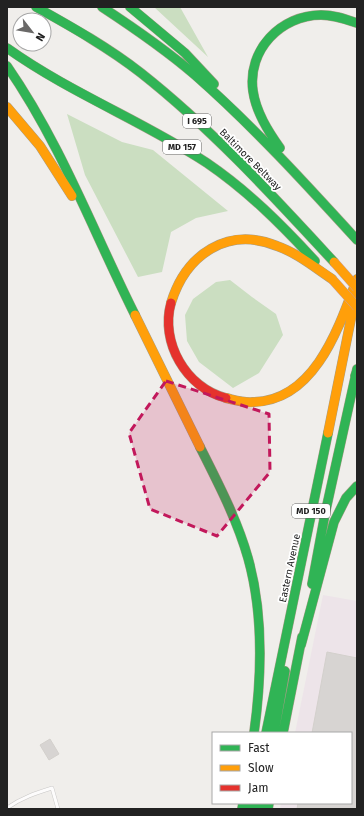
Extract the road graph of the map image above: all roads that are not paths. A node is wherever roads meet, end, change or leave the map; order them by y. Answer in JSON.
{"nodes":[{"id":1,"x":36,"y":7,"type":"edge"},
{"id":2,"x":102,"y":7,"type":"edge"},
{"id":3,"x":130,"y":7,"type":"edge"},
{"id":4,"x":357,"y":23,"type":"edge"},
{"id":5,"x":7,"y":48,"type":"edge"},
{"id":6,"x":7,"y":66,"type":"edge"},
{"id":7,"x":7,"y":107,"type":"edge"},
{"id":8,"x":243,"y":119,"type":"junction"},
{"id":9,"x":299,"y":176,"type":"junction"},
{"id":10,"x":341,"y":221,"type":"junction"},
{"id":11,"x":357,"y":235,"type":"edge"},
{"id":12,"x":357,"y":240,"type":"edge"},
{"id":13,"x":116,"y":275,"type":"junction"},
{"id":14,"x":332,"y":279,"type":"junction"},
{"id":15,"x":357,"y":279,"type":"edge"},
{"id":16,"x":357,"y":289,"type":"edge"},
{"id":17,"x":357,"y":306,"type":"edge"},
{"id":18,"x":356,"y":371,"type":"edge"},
{"id":19,"x":357,"y":486,"type":"edge"},
{"id":20,"x":287,"y":631,"type":"junction"},
{"id":21,"x":301,"y":645,"type":"junction"},
{"id":22,"x":254,"y":732,"type":"edge"},
{"id":23,"x":266,"y":732,"type":"edge"},
{"id":24,"x":274,"y":732,"type":"edge"},
{"id":25,"x":283,"y":732,"type":"edge"},
{"id":26,"x":7,"y":808,"type":"edge"},
{"id":27,"x":58,"y":809,"type":"edge"}],
"edges":[{"from":1,"to":16,"type":"main road","name":"Baltimore Beltway","number":"I 695","bridge":true},
{"from":2,"to":8,"type":"main road"},
{"from":3,"to":8,"type":"main road"},
{"from":4,"to":9,"type":"main road"},
{"from":5,"to":14,"type":"main road","number":"MD 157"},
{"from":6,"to":13,"type":"main road"},
{"from":7,"to":13,"type":"main road"},
{"from":8,"to":9,"type":"main road"},
{"from":9,"to":10,"type":"main road"},
{"from":10,"to":11,"type":"main road"},
{"from":10,"to":12,"type":"main road"},
{"from":13,"to":22,"type":"main road"},
{"from":14,"to":15,"type":"main road"},
{"from":14,"to":17,"type":"main road","number":"MD 157","bridge":true},
{"from":16,"to":20,"type":"main road","name":"Eastern Avenue","number":"MD 150"},
{"from":18,"to":21,"type":"main road","number":"MD 150"},
{"from":19,"to":21,"type":"main road"},
{"from":20,"to":23,"type":"main road","name":"Eastern Avenue","number":"MD 150"},
{"from":20,"to":24,"type":"main road"},
{"from":21,"to":25,"type":"main road","number":"MD 150"},
{"from":26,"to":27,"type":"lane"}]}
